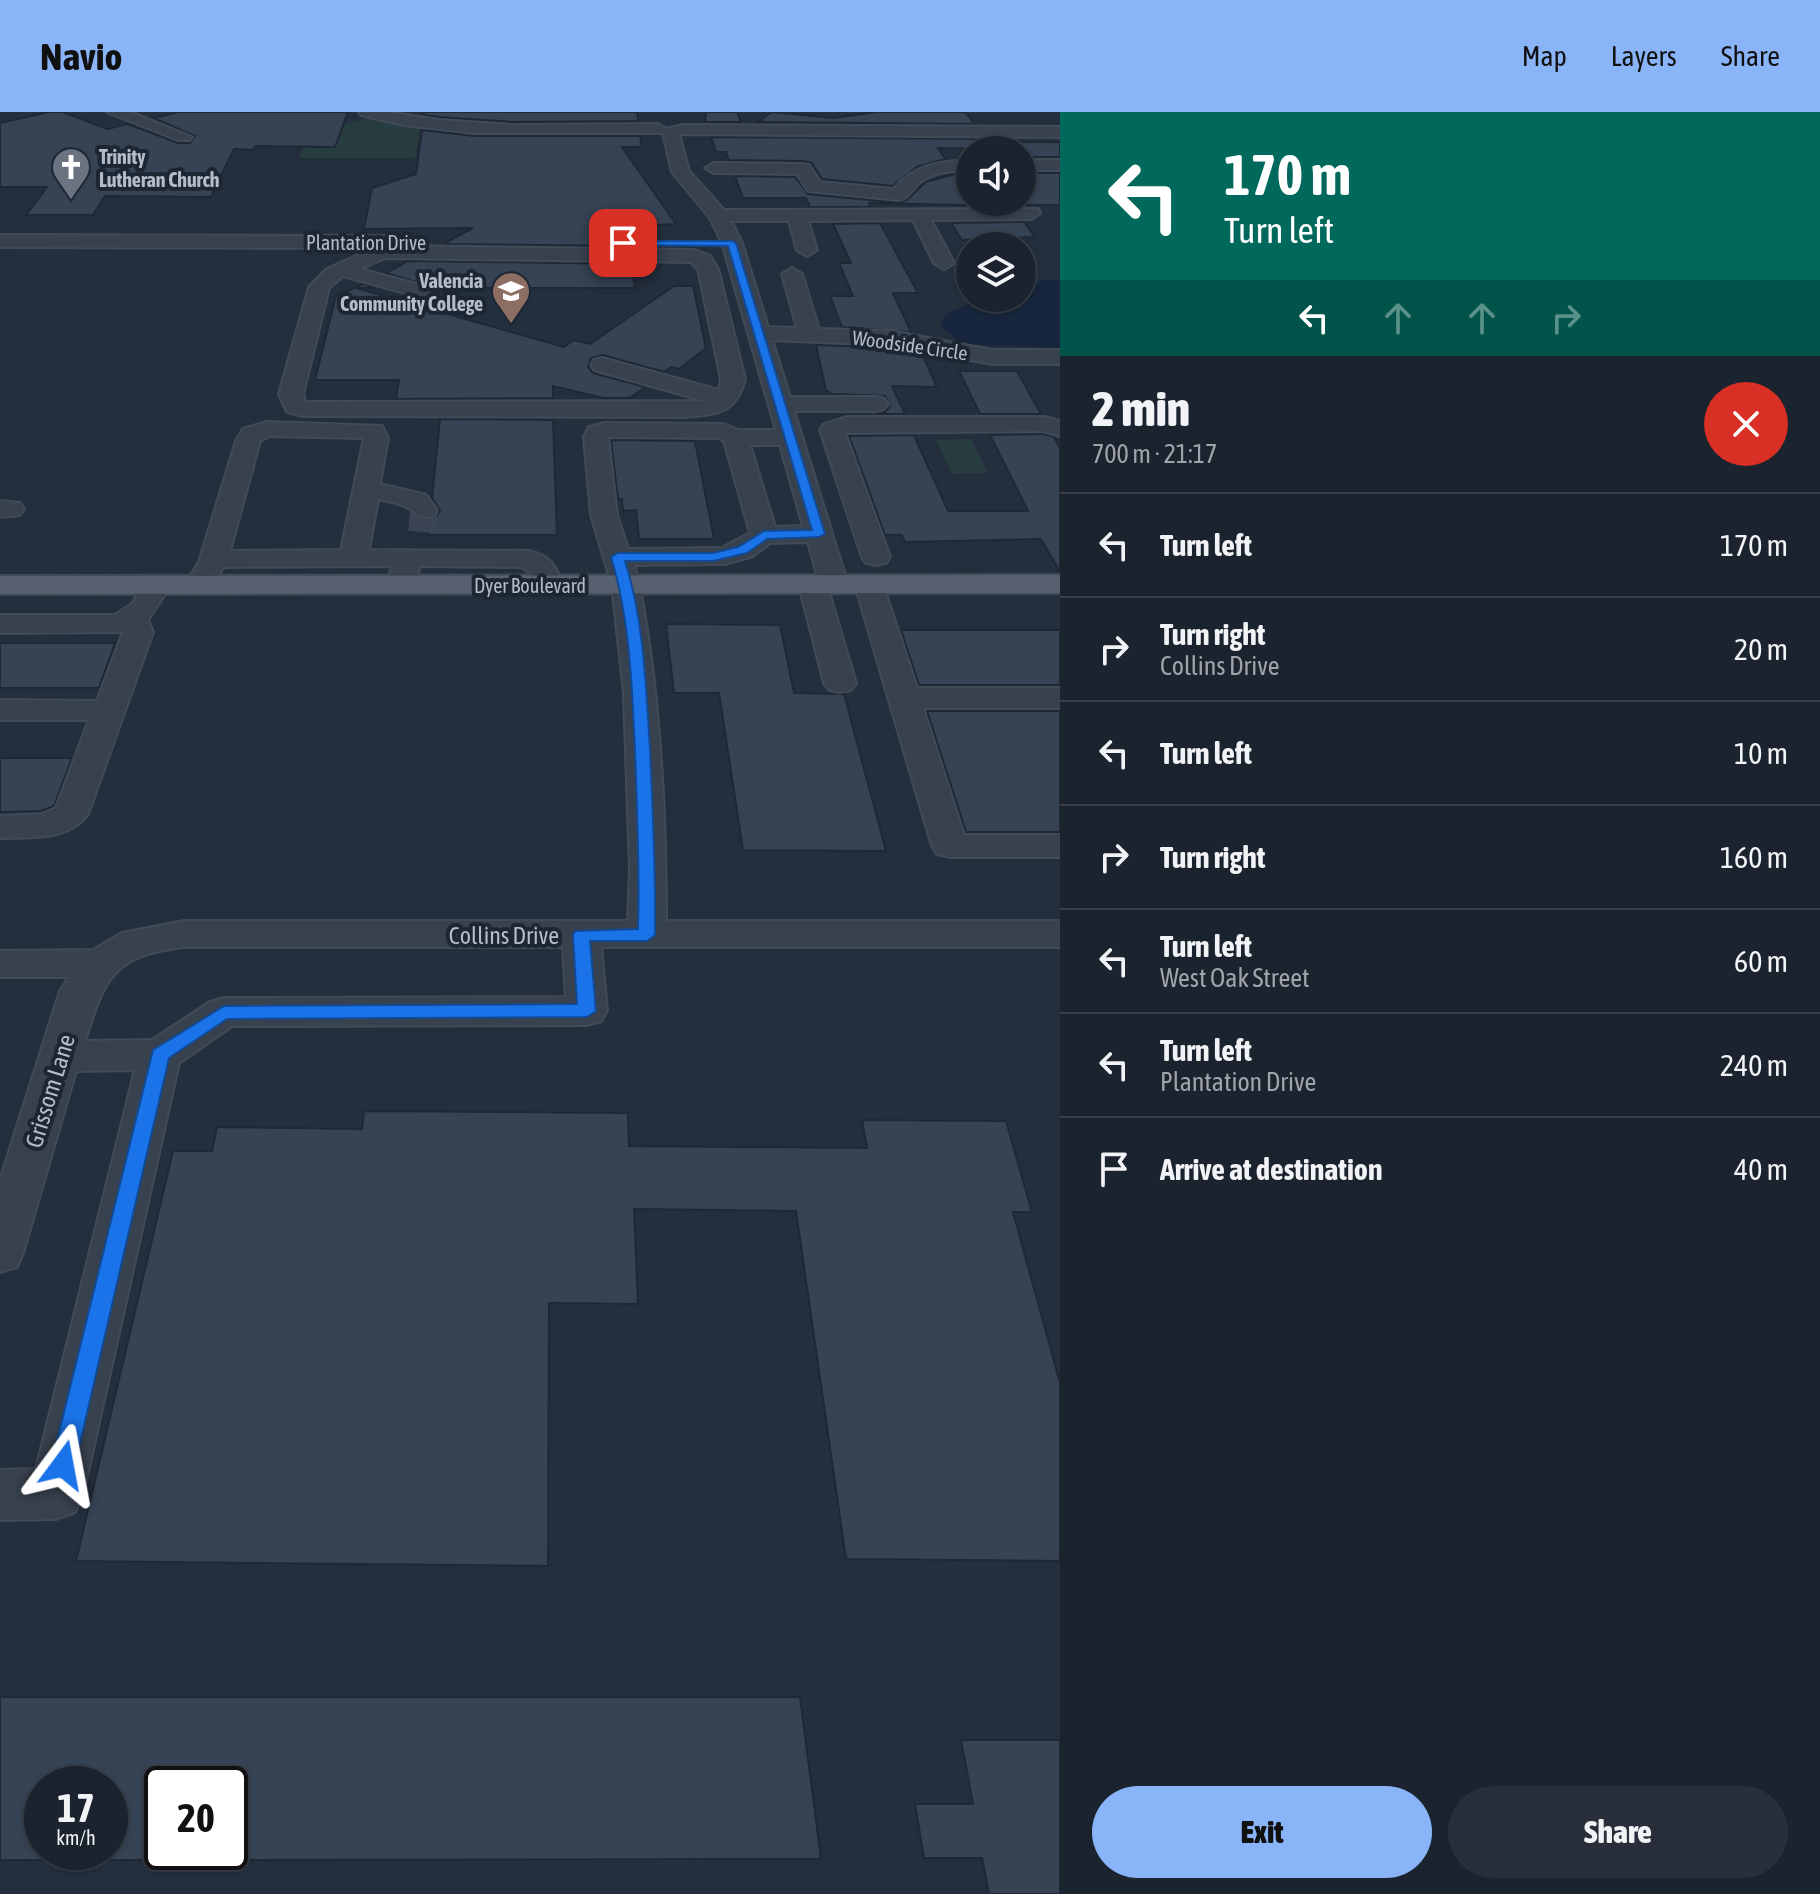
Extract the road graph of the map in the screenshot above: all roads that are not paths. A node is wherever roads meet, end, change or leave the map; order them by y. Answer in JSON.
{"nodes":[{"id":1,"x":152,"y":112,"type":"edge"},
{"id":2,"x":367,"y":112,"type":"edge"},
{"id":3,"x":837,"y":112,"type":"edge"},
{"id":4,"x":1006,"y":112,"type":"edge"},
{"id":5,"x":122,"y":115,"type":"edge"},
{"id":6,"x":669,"y":126,"type":"edge"},
{"id":7,"x":847,"y":131,"type":"junction"},
{"id":8,"x":1023,"y":132,"type":"junction"},
{"id":9,"x":1060,"y":132,"type":"edge"},
{"id":10,"x":184,"y":137,"type":"dead end"},
{"id":11,"x":1036,"y":165,"type":"edge"},
{"id":12,"x":1060,"y":165,"type":"edge"},
{"id":13,"x":956,"y":166,"type":"edge"},
{"id":14,"x":714,"y":168,"type":"dead end"},
{"id":15,"x":921,"y":171,"type":"junction"},
{"id":16,"x":956,"y":174,"type":"edge"},
{"id":17,"x":1036,"y":175,"type":"edge"},
{"id":18,"x":1060,"y":175,"type":"edge"},
{"id":19,"x":899,"y":195,"type":"junction"},
{"id":20,"x":885,"y":214,"type":"junction"},
{"id":21,"x":919,"y":214,"type":"junction"},
{"id":22,"x":956,"y":214,"type":"edge"},
{"id":23,"x":797,"y":215,"type":"junction"},
{"id":24,"x":719,"y":216,"type":"junction"},
{"id":25,"x":0,"y":241,"type":"edge"},
{"id":26,"x":732,"y":243,"type":"junction"},
{"id":27,"x":388,"y":247,"type":"junction"},
{"id":28,"x":807,"y":250,"type":"dead end"},
{"id":29,"x":564,"y":256,"type":"junction"},
{"id":30,"x":944,"y":263,"type":"dead end"},
{"id":31,"x":342,"y":270,"type":"junction"},
{"id":32,"x":792,"y":274,"type":"dead end"},
{"id":33,"x":424,"y":292,"type":"dead end"},
{"id":34,"x":717,"y":312,"type":"junction"},
{"id":35,"x":757,"y":322,"type":"junction"},
{"id":36,"x":810,"y":334,"type":"junction"},
{"id":37,"x":1060,"y":357,"type":"edge"},
{"id":38,"x":602,"y":365,"type":"dead end"},
{"id":39,"x":728,"y":394,"type":"junction"},
{"id":40,"x":778,"y":396,"type":"junction"},
{"id":41,"x":945,"y":404,"type":"dead end"},
{"id":42,"x":1029,"y":405,"type":"dead end"},
{"id":43,"x":1060,"y":405,"type":"edge"},
{"id":44,"x":1060,"y":429,"type":"edge"},
{"id":45,"x":832,"y":430,"type":"junction"},
{"id":46,"x":789,"y":434,"type":"junction"},
{"id":47,"x":735,"y":437,"type":"junction"},
{"id":48,"x":367,"y":489,"type":"junction"},
{"id":49,"x":764,"y":535,"type":"junction"},
{"id":50,"x":820,"y":537,"type":"junction"},
{"id":51,"x":415,"y":549,"type":"junction"},
{"id":52,"x":354,"y":557,"type":"junction"},
{"id":53,"x":871,"y":558,"type":"junction"},
{"id":54,"x":622,"y":571,"type":"junction"},
{"id":55,"x":206,"y":573,"type":"junction"},
{"id":56,"x":1060,"y":584,"type":"edge"},
{"id":57,"x":0,"y":585,"type":"edge"},
{"id":58,"x":157,"y":585,"type":"junction"},
{"id":59,"x":823,"y":585,"type":"junction"},
{"id":60,"x":133,"y":620,"type":"junction"},
{"id":61,"x":0,"y":624,"type":"edge"},
{"id":62,"x":840,"y":683,"type":"dead end"},
{"id":63,"x":904,"y":698,"type":"junction"},
{"id":64,"x":1060,"y":698,"type":"edge"},
{"id":65,"x":0,"y":710,"type":"edge"},
{"id":66,"x":109,"y":711,"type":"junction"},
{"id":67,"x":0,"y":827,"type":"edge"},
{"id":68,"x":1060,"y":846,"type":"edge"},
{"id":69,"x":1060,"y":934,"type":"edge"},
{"id":70,"x":581,"y":935,"type":"junction"},
{"id":71,"x":647,"y":935,"type":"junction"},
{"id":72,"x":113,"y":954,"type":"junction"},
{"id":73,"x":0,"y":964,"type":"edge"},
{"id":74,"x":160,"y":1055,"type":"junction"},
{"id":75,"x":61,"y":1056,"type":"junction"},
{"id":76,"x":16,"y":1148,"type":"edge"},
{"id":77,"x":0,"y":1253,"type":"edge"},
{"id":78,"x":0,"y":1495,"type":"edge"}],
"edges":[{"from":1,"to":5,"type":"street"},
{"from":2,"to":6,"type":"street"},
{"from":3,"to":7,"type":"street"},
{"from":4,"to":8,"type":"street"},
{"from":5,"to":10,"type":"street"},
{"from":6,"to":7,"type":"street"},
{"from":6,"to":24,"type":"street"},
{"from":7,"to":8,"type":"street"},
{"from":8,"to":9,"type":"street"},
{"from":11,"to":12,"type":"street"},
{"from":13,"to":15,"type":"street"},
{"from":14,"to":19,"type":"street"},
{"from":15,"to":16,"type":"street"},
{"from":15,"to":19,"type":"street"},
{"from":17,"to":18,"type":"street"},
{"from":19,"to":20,"type":"street"},
{"from":20,"to":21,"type":"street"},
{"from":20,"to":23,"type":"street"},
{"from":21,"to":22,"type":"street"},
{"from":21,"to":30,"type":"street"},
{"from":23,"to":24,"type":"street"},
{"from":23,"to":28,"type":"street"},
{"from":24,"to":26,"type":"street"},
{"from":25,"to":27,"type":"street","name":"Plantation Drive"},
{"from":26,"to":29,"type":"street"},
{"from":26,"to":35,"type":"street"},
{"from":27,"to":29,"type":"street","name":"Plantation Drive"},
{"from":27,"to":31,"type":"street"},
{"from":29,"to":34,"type":"street"},
{"from":31,"to":33,"type":"street"},
{"from":31,"to":39,"type":"street"},
{"from":32,"to":36,"type":"street"},
{"from":34,"to":35,"type":"street","name":"Woodside Circle"},
{"from":34,"to":39,"type":"street"},
{"from":35,"to":36,"type":"street","name":"Woodside Circle"},
{"from":35,"to":40,"type":"street"},
{"from":36,"to":37,"type":"street","name":"Woodside Circle"},
{"from":38,"to":39,"type":"street"},
{"from":39,"to":40,"type":"street"},
{"from":40,"to":41,"type":"street"},
{"from":40,"to":46,"type":"street"},
{"from":42,"to":43,"type":"street"},
{"from":44,"to":45,"type":"street"},
{"from":45,"to":46,"type":"street"},
{"from":45,"to":53,"type":"street"},
{"from":46,"to":47,"type":"street"},
{"from":46,"to":50,"type":"street"},
{"from":47,"to":49,"type":"street"},
{"from":47,"to":54,"type":"street"},
{"from":48,"to":51,"type":"street"},
{"from":48,"to":52,"type":"street"},
{"from":48,"to":55,"type":"street"},
{"from":49,"to":50,"type":"street"},
{"from":49,"to":54,"type":"street"},
{"from":50,"to":53,"type":"street"},
{"from":50,"to":59,"type":"street"},
{"from":51,"to":52,"type":"street"},
{"from":51,"to":54,"type":"main road","name":"Dyer Boulevard"},
{"from":51,"to":55,"type":"main road","name":"Dyer Boulevard"},
{"from":52,"to":55,"type":"street"},
{"from":53,"to":56,"type":"main road","name":"Dyer Boulevard"},
{"from":53,"to":59,"type":"main road","name":"Dyer Boulevard"},
{"from":53,"to":63,"type":"street"},
{"from":54,"to":59,"type":"main road","name":"Dyer Boulevard"},
{"from":54,"to":71,"type":"street"},
{"from":55,"to":58,"type":"main road","name":"Dyer Boulevard"},
{"from":57,"to":58,"type":"main road","name":"Dyer Boulevard"},
{"from":58,"to":60,"type":"street"},
{"from":59,"to":62,"type":"street"},
{"from":60,"to":61,"type":"street"},
{"from":60,"to":66,"type":"street"},
{"from":63,"to":64,"type":"street"},
{"from":63,"to":68,"type":"street"},
{"from":65,"to":66,"type":"street"},
{"from":66,"to":67,"type":"street"},
{"from":69,"to":71,"type":"street","name":"Collins Drive"},
{"from":70,"to":71,"type":"street","name":"Collins Drive"},
{"from":70,"to":72,"type":"street","name":"Collins Drive"},
{"from":70,"to":74,"type":"street"},
{"from":72,"to":73,"type":"street","name":"Collins Drive"},
{"from":72,"to":75,"type":"street","name":"Grissom Lane"},
{"from":74,"to":75,"type":"street"},
{"from":74,"to":78,"type":"street"},
{"from":75,"to":76,"type":"street","name":"Grissom Lane"},
{"from":76,"to":77,"type":"street","name":"Grissom Lane"}]}
